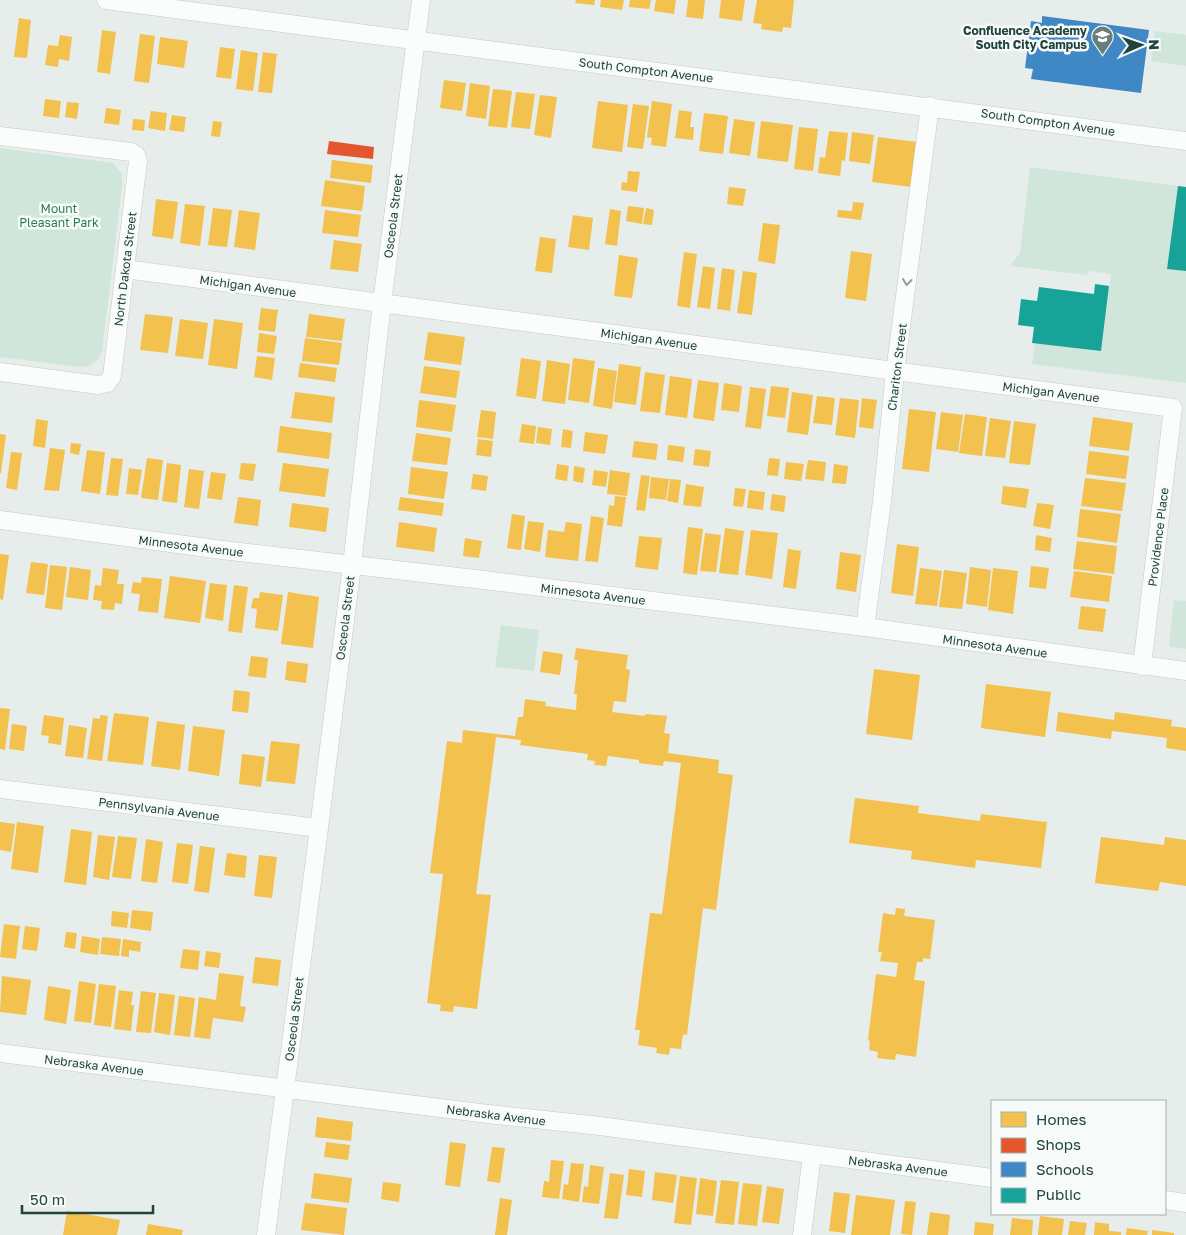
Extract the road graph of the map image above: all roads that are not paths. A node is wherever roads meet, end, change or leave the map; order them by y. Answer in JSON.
{"nodes":[{"id":1,"x":106,"y":0,"type":"edge"},
{"id":2,"x":421,"y":0,"type":"edge"},
{"id":3,"x":155,"y":3,"type":"edge"},
{"id":4,"x":416,"y":41,"type":"junction"},
{"id":5,"x":930,"y":106,"type":"junction"},
{"id":6,"x":0,"y":136,"type":"edge"},
{"id":7,"x":1186,"y":140,"type":"edge"},
{"id":8,"x":125,"y":269,"type":"junction"},
{"id":9,"x":382,"y":303,"type":"junction"},
{"id":10,"x":0,"y":372,"type":"edge"},
{"id":11,"x":895,"y":372,"type":"junction"},
{"id":12,"x":1173,"y":408,"type":"joint"},
{"id":13,"x":0,"y":520,"type":"edge"},
{"id":14,"x":352,"y":565,"type":"junction"},
{"id":15,"x":865,"y":627,"type":"junction"},
{"id":16,"x":1142,"y":666,"type":"junction"},
{"id":17,"x":1186,"y":671,"type":"edge"},
{"id":18,"x":0,"y":789,"type":"edge"},
{"id":19,"x":319,"y":828,"type":"junction"},
{"id":20,"x":0,"y":1053,"type":"edge"},
{"id":21,"x":285,"y":1088,"type":"junction"},
{"id":22,"x":812,"y":1156,"type":"junction"},
{"id":23,"x":991,"y":1178,"type":"edge"},
{"id":24,"x":1166,"y":1200,"type":"edge"},
{"id":25,"x":1186,"y":1203,"type":"edge"},
{"id":26,"x":266,"y":1235,"type":"edge"},
{"id":27,"x":802,"y":1235,"type":"edge"}],
"edges":[{"from":1,"to":3,"type":"street","name":"South Compton Avenue"},
{"from":2,"to":4,"type":"street","name":"Osceola Street"},
{"from":3,"to":4,"type":"street","name":"South Compton Avenue"},
{"from":4,"to":5,"type":"street","name":"South Compton Avenue"},
{"from":4,"to":9,"type":"street","name":"Osceola Street"},
{"from":5,"to":7,"type":"street","name":"South Compton Avenue"},
{"from":5,"to":11,"type":"street","name":"Chariton Street","one_way":true},
{"from":6,"to":8,"type":"street","name":"North Dakota Street"},
{"from":8,"to":9,"type":"street","name":"Michigan Avenue"},
{"from":8,"to":10,"type":"street","name":"North Dakota Street"},
{"from":9,"to":11,"type":"street","name":"Michigan Avenue"},
{"from":9,"to":14,"type":"street","name":"Osceola Street"},
{"from":11,"to":12,"type":"street","name":"Michigan Avenue"},
{"from":11,"to":15,"type":"street","name":"Chariton Street"},
{"from":12,"to":16,"type":"street","name":"Providence Place"},
{"from":13,"to":14,"type":"street","name":"Minnesota Avenue"},
{"from":14,"to":15,"type":"street","name":"Minnesota Avenue"},
{"from":14,"to":19,"type":"street","name":"Osceola Street"},
{"from":15,"to":16,"type":"street","name":"Minnesota Avenue"},
{"from":16,"to":17,"type":"street","name":"Minnesota Avenue"},
{"from":18,"to":19,"type":"street","name":"Pennsylvania Avenue"},
{"from":19,"to":21,"type":"street","name":"Osceola Street"},
{"from":20,"to":21,"type":"street","name":"Nebraska Avenue"},
{"from":21,"to":22,"type":"street","name":"Nebraska Avenue"},
{"from":21,"to":26,"type":"street","name":"Osceola Street"},
{"from":22,"to":23,"type":"street","name":"Nebraska Avenue"},
{"from":22,"to":27,"type":"street"},
{"from":24,"to":25,"type":"street"}]}
